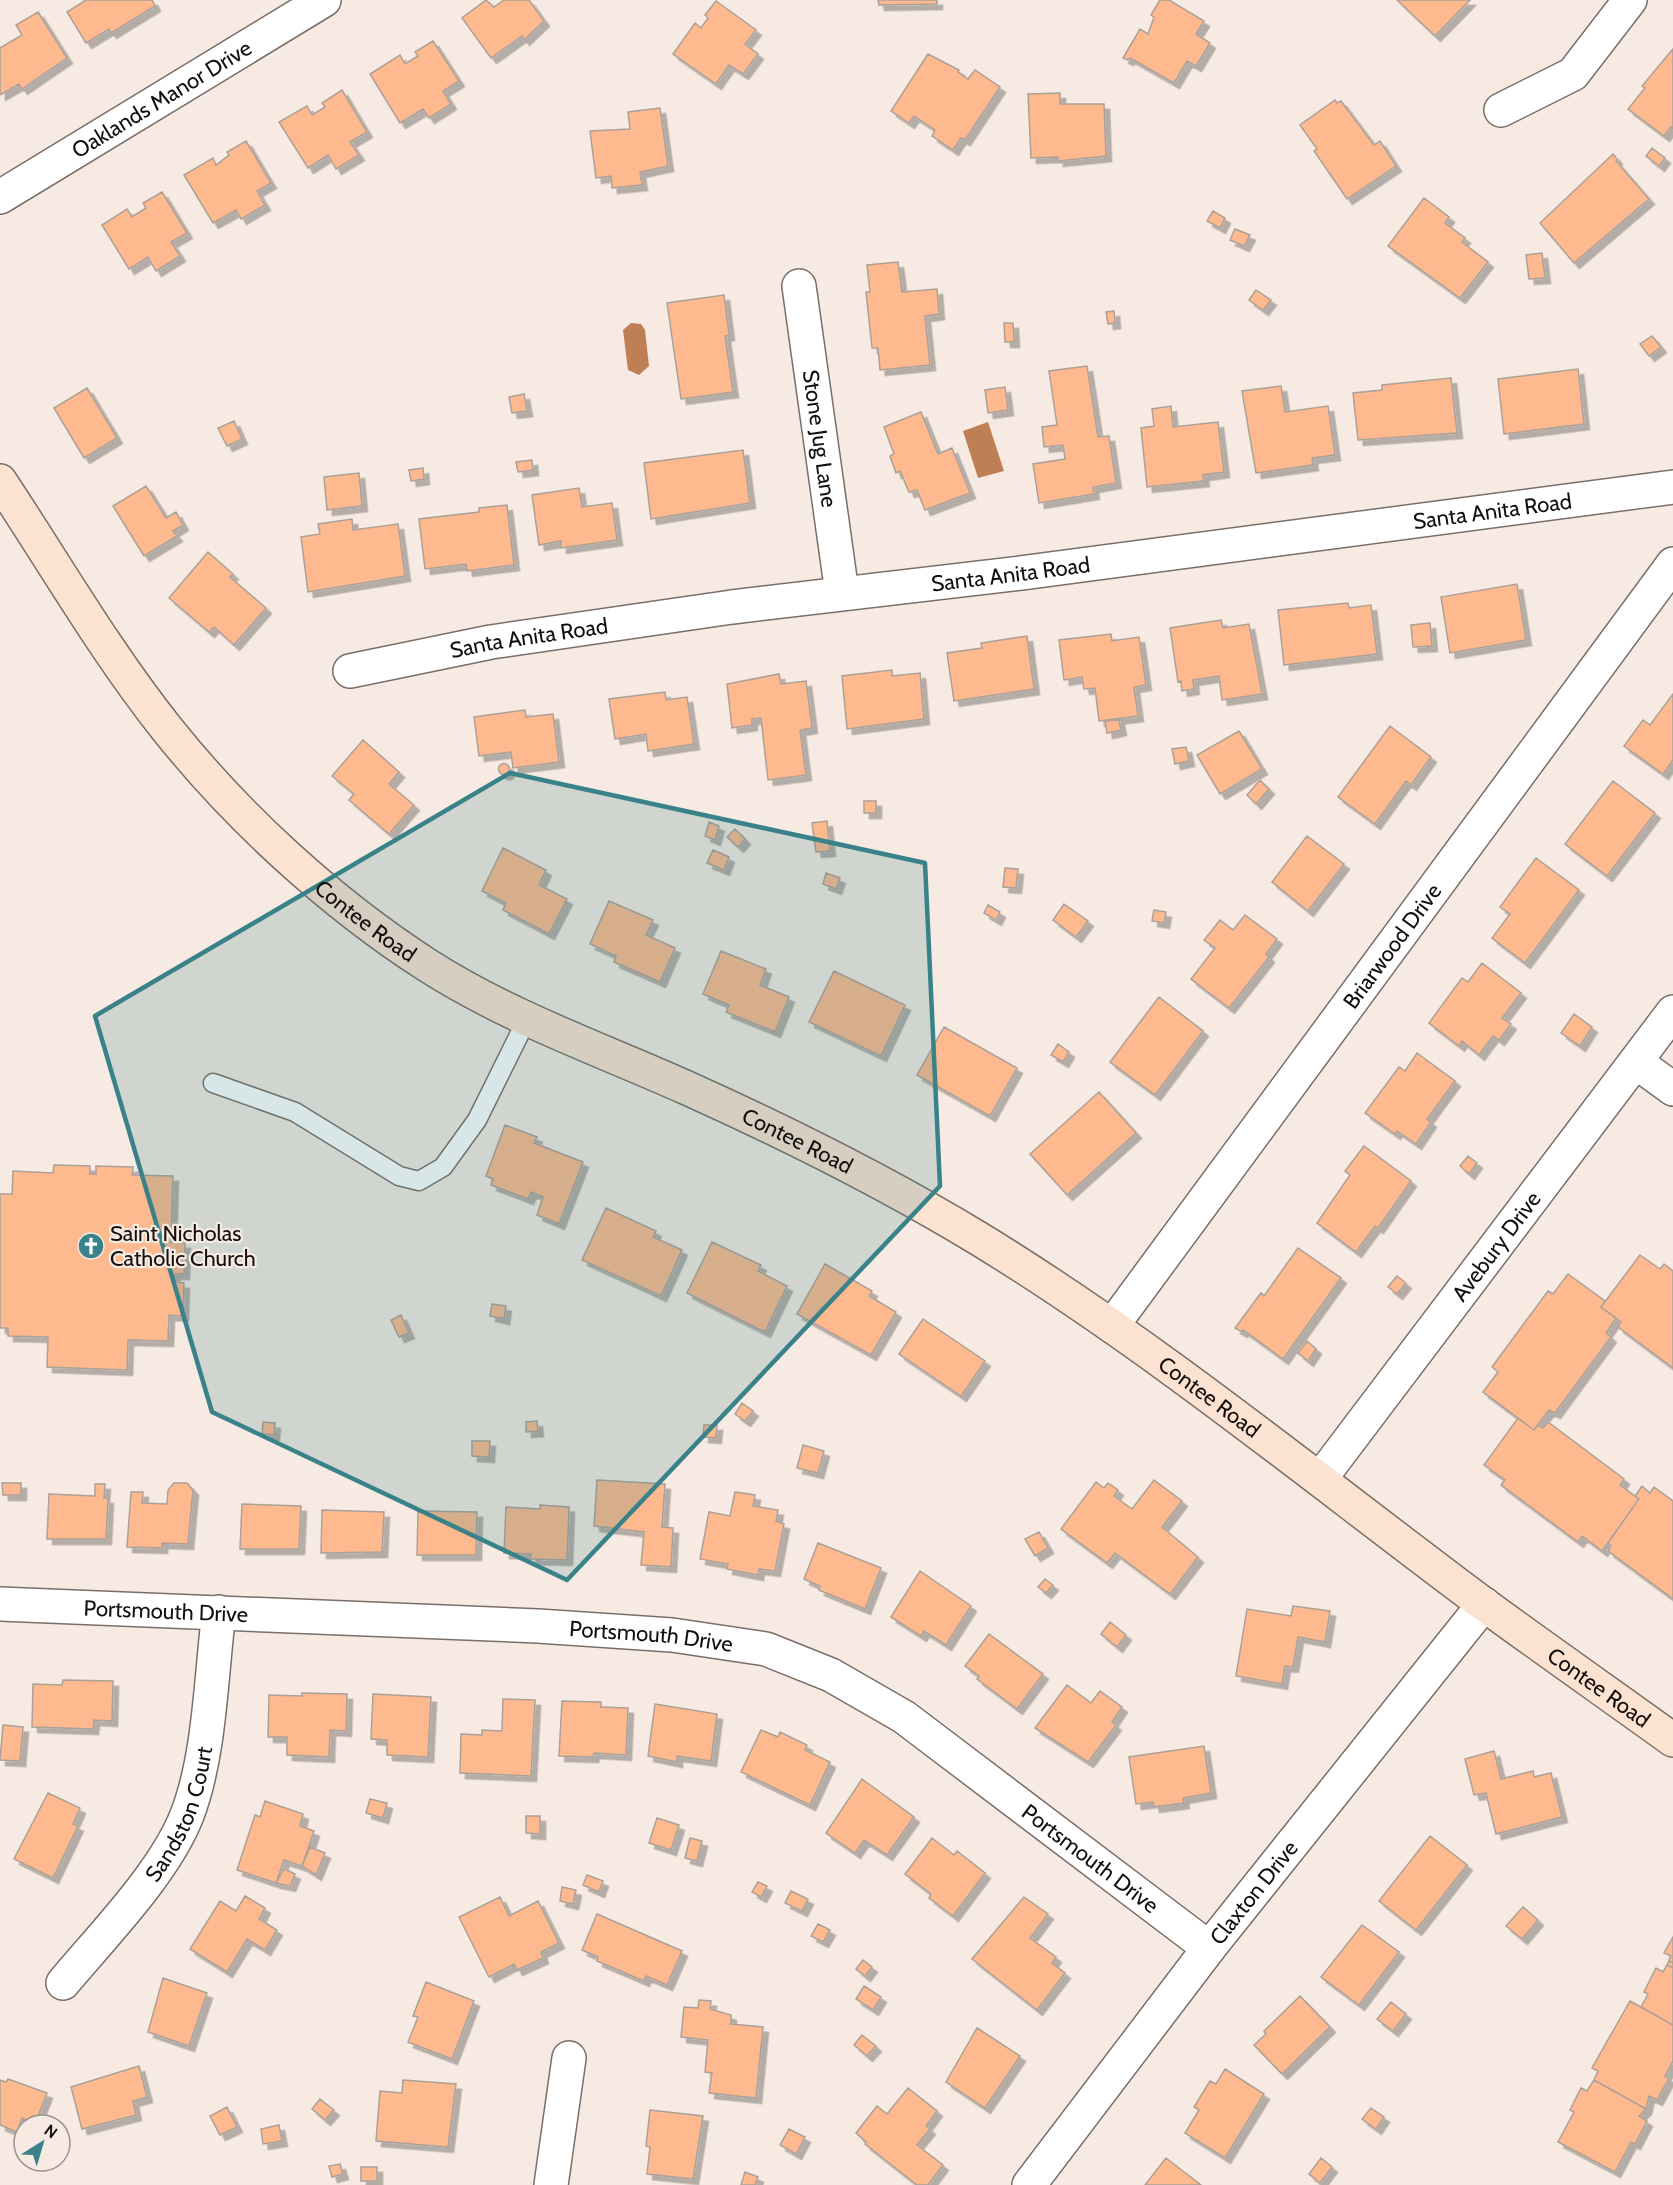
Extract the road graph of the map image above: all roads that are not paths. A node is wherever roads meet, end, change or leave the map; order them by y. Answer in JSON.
{"nodes":[{"id":1,"x":324,"y":0,"type":"edge"},
{"id":2,"x":1630,"y":0,"type":"edge"},
{"id":3,"x":1501,"y":110,"type":"dead end"},
{"id":4,"x":0,"y":197,"type":"edge"},
{"id":5,"x":799,"y":286,"type":"dead end"},
{"id":6,"x":0,"y":481,"type":"edge"},
{"id":7,"x":1673,"y":487,"type":"edge"},
{"id":8,"x":1673,"y":564,"type":"edge"},
{"id":9,"x":842,"y":593,"type":"junction"},
{"id":10,"x":350,"y":671,"type":"dead end"},
{"id":11,"x":1673,"y":1012,"type":"edge"},
{"id":12,"x":527,"y":1018,"type":"junction"},
{"id":13,"x":1636,"y":1062,"type":"junction"},
{"id":14,"x":213,"y":1083,"type":"dead end"},
{"id":15,"x":1673,"y":1089,"type":"edge"},
{"id":16,"x":1112,"y":1326,"type":"junction"},
{"id":17,"x":1320,"y":1479,"type":"junction"},
{"id":18,"x":0,"y":1604,"type":"edge"},
{"id":19,"x":1484,"y":1604,"type":"junction"},
{"id":20,"x":219,"y":1612,"type":"junction"},
{"id":21,"x":1673,"y":1740,"type":"edge"},
{"id":22,"x":1209,"y":1948,"type":"junction"},
{"id":23,"x":63,"y":1983,"type":"dead end"},
{"id":24,"x":569,"y":2058,"type":"dead end"},
{"id":25,"x":551,"y":2185,"type":"edge"},
{"id":26,"x":1029,"y":2185,"type":"edge"}],
"edges":[{"from":1,"to":4,"type":"street","name":"Oaklands Manor Drive"},
{"from":2,"to":3,"type":"street"},
{"from":5,"to":9,"type":"street","name":"Stone Jug Lane"},
{"from":6,"to":12,"type":"street","name":"Contee Road"},
{"from":7,"to":9,"type":"street","name":"Santa Anita Road"},
{"from":8,"to":16,"type":"street","name":"Briarwood Drive"},
{"from":9,"to":10,"type":"street","name":"Santa Anita Road"},
{"from":11,"to":13,"type":"street","name":"Avebury Drive"},
{"from":12,"to":14,"type":"lane"},
{"from":12,"to":16,"type":"street","name":"Contee Road"},
{"from":13,"to":15,"type":"street"},
{"from":13,"to":17,"type":"street","name":"Avebury Drive"},
{"from":16,"to":17,"type":"street","name":"Contee Road"},
{"from":17,"to":19,"type":"street","name":"Contee Road"},
{"from":18,"to":20,"type":"street","name":"Portsmouth Drive"},
{"from":19,"to":21,"type":"street","name":"Contee Road"},
{"from":19,"to":22,"type":"street","name":"Claxton Drive"},
{"from":20,"to":22,"type":"street","name":"Portsmouth Drive"},
{"from":20,"to":23,"type":"street","name":"Sandston Court"},
{"from":22,"to":26,"type":"street","name":"Claxton Drive"},
{"from":24,"to":25,"type":"street"}]}
